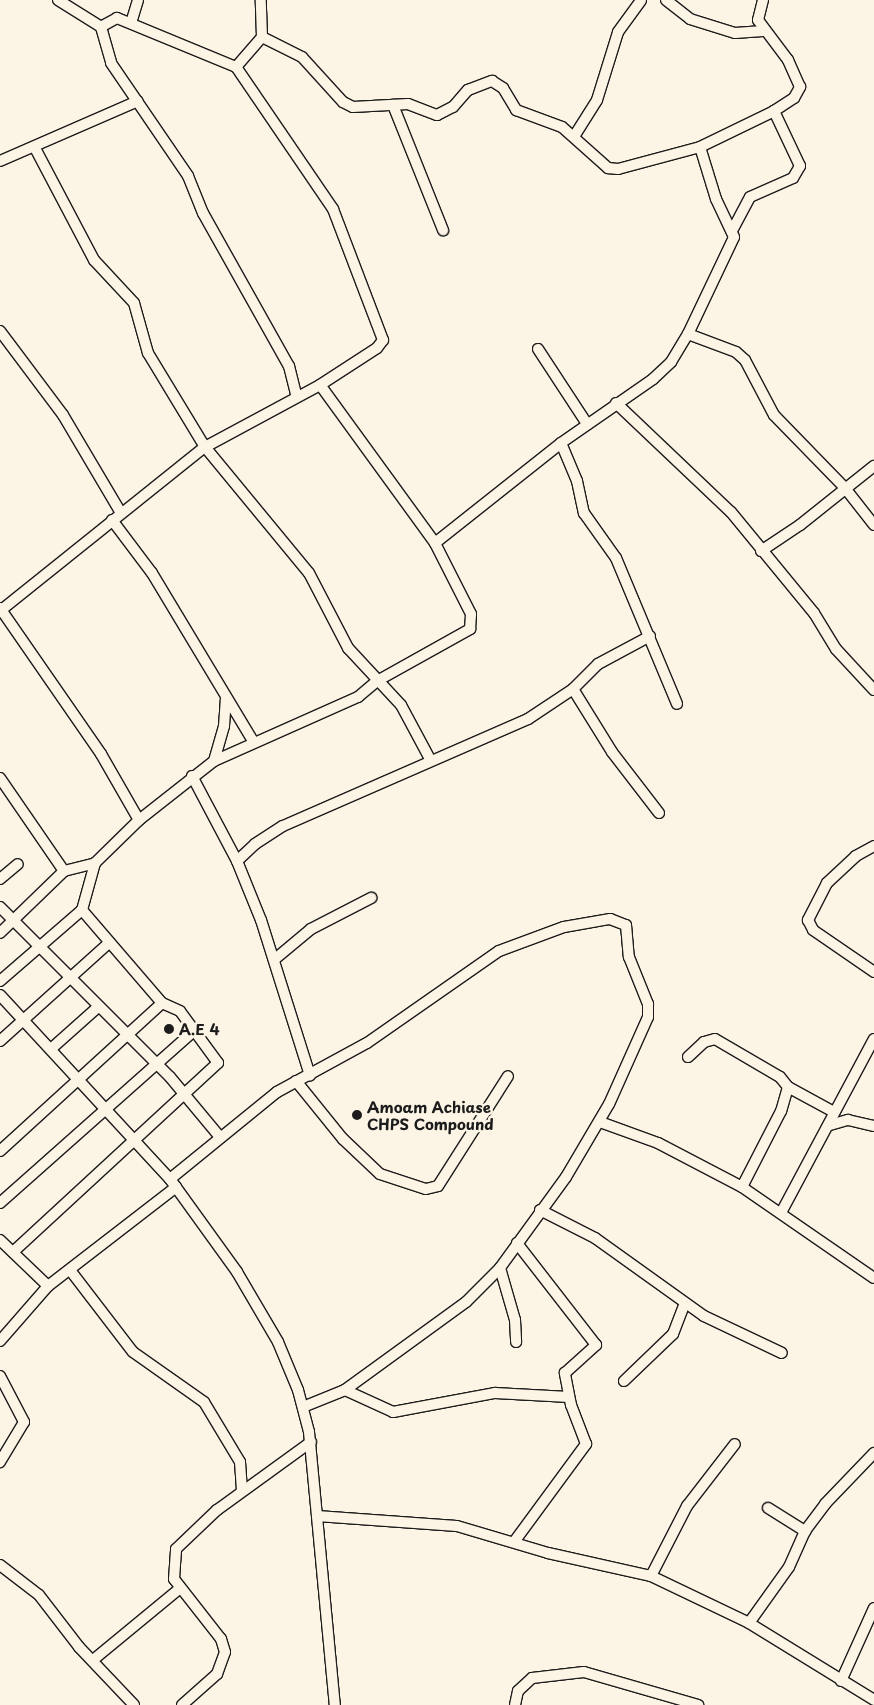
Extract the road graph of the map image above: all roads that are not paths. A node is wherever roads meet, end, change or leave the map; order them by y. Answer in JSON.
{"nodes":[{"id":1,"x":58,"y":0,"type":"edge"},
{"id":2,"x":138,"y":0,"type":"edge"},
{"id":3,"x":261,"y":0,"type":"edge"},
{"id":4,"x":641,"y":0,"type":"edge"},
{"id":5,"x":666,"y":0,"type":"edge"},
{"id":6,"x":762,"y":0,"type":"edge"},
{"id":7,"x":131,"y":23,"type":"junction"},
{"id":8,"x":102,"y":27,"type":"junction"},
{"id":9,"x":764,"y":31,"type":"junction"},
{"id":10,"x":262,"y":37,"type":"junction"},
{"id":11,"x":236,"y":67,"type":"junction"},
{"id":12,"x":138,"y":101,"type":"junction"},
{"id":13,"x":394,"y":105,"type":"junction"},
{"id":14,"x":774,"y":111,"type":"junction"},
{"id":15,"x":575,"y":136,"type":"junction"},
{"id":16,"x":700,"y":147,"type":"junction"},
{"id":17,"x":35,"y":148,"type":"junction"},
{"id":18,"x":0,"y":161,"type":"edge"},
{"id":19,"x":733,"y":229,"type":"junction"},
{"id":20,"x":443,"y":230,"type":"dead end"},
{"id":21,"x":0,"y":331,"type":"edge"},
{"id":22,"x":688,"y":334,"type":"junction"},
{"id":23,"x":538,"y":349,"type":"dead end"},
{"id":24,"x":320,"y":385,"type":"junction"},
{"id":25,"x":296,"y":395,"type":"junction"},
{"id":26,"x":616,"y":404,"type":"junction"},
{"id":27,"x":587,"y":424,"type":"junction"},
{"id":28,"x":561,"y":443,"type":"junction"},
{"id":29,"x":205,"y":447,"type":"junction"},
{"id":30,"x":874,"y":466,"type":"edge"},
{"id":31,"x":845,"y":488,"type":"junction"},
{"id":32,"x":117,"y":516,"type":"junction"},
{"id":33,"x":874,"y":525,"type":"edge"},
{"id":34,"x":435,"y":543,"type":"junction"},
{"id":35,"x":761,"y":550,"type":"junction"},
{"id":36,"x":0,"y":610,"type":"edge"},
{"id":37,"x":650,"y":636,"type":"junction"},
{"id":38,"x":377,"y":681,"type":"junction"},
{"id":39,"x":574,"y":688,"type":"junction"},
{"id":40,"x":874,"y":690,"type":"edge"},
{"id":41,"x":226,"y":694,"type":"junction"},
{"id":42,"x":677,"y":704,"type":"dead end"},
{"id":43,"x":253,"y":742,"type":"junction"},
{"id":44,"x":214,"y":760,"type":"junction"},
{"id":45,"x":430,"y":760,"type":"junction"},
{"id":46,"x":192,"y":776,"type":"junction"},
{"id":47,"x":0,"y":778,"type":"edge"},
{"id":48,"x":659,"y":813,"type":"dead end"},
{"id":49,"x":139,"y":820,"type":"junction"},
{"id":50,"x":874,"y":846,"type":"edge"},
{"id":51,"x":237,"y":862,"type":"junction"},
{"id":52,"x":95,"y":863,"type":"junction"},
{"id":53,"x":18,"y":864,"type":"dead end"},
{"id":54,"x":64,"y":871,"type":"junction"},
{"id":55,"x":0,"y":878,"type":"edge"},
{"id":56,"x":371,"y":898,"type":"dead end"},
{"id":57,"x":0,"y":907,"type":"edge"},
{"id":58,"x":82,"y":910,"type":"junction"},
{"id":59,"x":14,"y":921,"type":"junction"},
{"id":60,"x":0,"y":933,"type":"edge"},
{"id":61,"x":109,"y":943,"type":"junction"},
{"id":62,"x":39,"y":947,"type":"junction"},
{"id":63,"x":275,"y":959,"type":"junction"},
{"id":64,"x":874,"y":972,"type":"edge"},
{"id":65,"x":71,"y":979,"type":"junction"},
{"id":66,"x":0,"y":981,"type":"edge"},
{"id":67,"x":0,"y":995,"type":"edge"},
{"id":68,"x":162,"y":1003,"type":"junction"},
{"id":69,"x":98,"y":1007,"type":"junction"},
{"id":70,"x":24,"y":1020,"type":"junction"},
{"id":71,"x":195,"y":1030,"type":"junction"},
{"id":72,"x":128,"y":1035,"type":"junction"},
{"id":73,"x":874,"y":1039,"type":"edge"},
{"id":74,"x":0,"y":1041,"type":"edge"},
{"id":75,"x":52,"y":1048,"type":"junction"},
{"id":76,"x":688,"y":1057,"type":"dead end"},
{"id":77,"x":156,"y":1066,"type":"junction"},
{"id":78,"x":310,"y":1075,"type":"junction"},
{"id":79,"x":508,"y":1076,"type":"dead end"},
{"id":80,"x":81,"y":1079,"type":"junction"},
{"id":81,"x":296,"y":1081,"type":"junction"},
{"id":82,"x":788,"y":1087,"type":"junction"},
{"id":83,"x":184,"y":1093,"type":"junction"},
{"id":84,"x":108,"y":1109,"type":"junction"},
{"id":85,"x":834,"y":1112,"type":"junction"},
{"id":86,"x":600,"y":1122,"type":"junction"},
{"id":87,"x":830,"y":1125,"type":"junction"},
{"id":88,"x":874,"y":1126,"type":"edge"},
{"id":89,"x":220,"y":1137,"type":"junction"},
{"id":90,"x":132,"y":1140,"type":"junction"},
{"id":91,"x":0,"y":1151,"type":"edge"},
{"id":92,"x":173,"y":1183,"type":"junction"},
{"id":93,"x":742,"y":1187,"type":"junction"},
{"id":94,"x":0,"y":1203,"type":"edge"},
{"id":95,"x":540,"y":1210,"type":"junction"},
{"id":96,"x":782,"y":1211,"type":"junction"},
{"id":97,"x":0,"y":1240,"type":"edge"},
{"id":98,"x":517,"y":1243,"type":"junction"},
{"id":99,"x":13,"y":1252,"type":"junction"},
{"id":100,"x":500,"y":1268,"type":"junction"},
{"id":101,"x":70,"y":1270,"type":"junction"},
{"id":102,"x":874,"y":1278,"type":"edge"},
{"id":103,"x":48,"y":1286,"type":"junction"},
{"id":104,"x":686,"y":1303,"type":"junction"},
{"id":105,"x":0,"y":1341,"type":"edge"},
{"id":106,"x":516,"y":1342,"type":"dead end"},
{"id":107,"x":782,"y":1353,"type":"dead end"},
{"id":108,"x":0,"y":1376,"type":"edge"},
{"id":109,"x":624,"y":1381,"type":"dead end"},
{"id":110,"x":345,"y":1390,"type":"junction"},
{"id":111,"x":569,"y":1397,"type":"junction"},
{"id":112,"x":304,"y":1407,"type":"junction"},
{"id":113,"x":311,"y":1442,"type":"junction"},
{"id":114,"x":735,"y":1444,"type":"dead end"},
{"id":115,"x":874,"y":1453,"type":"edge"},
{"id":116,"x":0,"y":1462,"type":"edge"},
{"id":117,"x":242,"y":1491,"type":"junction"},
{"id":118,"x":768,"y":1508,"type":"dead end"},
{"id":119,"x":316,"y":1516,"type":"junction"},
{"id":120,"x":805,"y":1531,"type":"junction"},
{"id":121,"x":514,"y":1542,"type":"junction"},
{"id":122,"x":0,"y":1565,"type":"edge"},
{"id":123,"x":651,"y":1576,"type":"junction"},
{"id":124,"x":179,"y":1589,"type":"junction"},
{"id":125,"x":874,"y":1608,"type":"edge"},
{"id":126,"x":749,"y":1623,"type":"junction"},
{"id":127,"x":93,"y":1660,"type":"junction"},
{"id":128,"x":841,"y":1681,"type":"junction"},
{"id":129,"x":874,"y":1700,"type":"edge"},
{"id":130,"x":134,"y":1705,"type":"edge"},
{"id":131,"x":182,"y":1705,"type":"edge"},
{"id":132,"x":335,"y":1705,"type":"edge"},
{"id":133,"x":515,"y":1705,"type":"edge"},
{"id":134,"x":698,"y":1705,"type":"edge"}],
"edges":[{"from":1,"to":8,"type":"street"},
{"from":2,"to":7,"type":"street"},
{"from":3,"to":10,"type":"street"},
{"from":4,"to":15,"type":"street"},
{"from":5,"to":9,"type":"street"},
{"from":6,"to":9,"type":"street"},
{"from":7,"to":8,"type":"street"},
{"from":7,"to":11,"type":"street"},
{"from":8,"to":12,"type":"street"},
{"from":9,"to":14,"type":"street"},
{"from":10,"to":11,"type":"street"},
{"from":10,"to":13,"type":"street"},
{"from":11,"to":24,"type":"street"},
{"from":12,"to":17,"type":"street"},
{"from":12,"to":25,"type":"street"},
{"from":13,"to":15,"type":"street"},
{"from":13,"to":20,"type":"street"},
{"from":14,"to":16,"type":"street"},
{"from":14,"to":19,"type":"street"},
{"from":15,"to":16,"type":"street"},
{"from":16,"to":19,"type":"street"},
{"from":17,"to":18,"type":"street"},
{"from":17,"to":29,"type":"street"},
{"from":19,"to":22,"type":"street"},
{"from":21,"to":32,"type":"street"},
{"from":22,"to":26,"type":"street"},
{"from":22,"to":31,"type":"street"},
{"from":23,"to":27,"type":"street"},
{"from":24,"to":25,"type":"street"},
{"from":24,"to":34,"type":"street"},
{"from":25,"to":29,"type":"street"},
{"from":26,"to":27,"type":"street"},
{"from":26,"to":35,"type":"street"},
{"from":27,"to":28,"type":"street"},
{"from":28,"to":34,"type":"street"},
{"from":28,"to":37,"type":"street"},
{"from":29,"to":32,"type":"street"},
{"from":29,"to":38,"type":"street"},
{"from":30,"to":31,"type":"street"},
{"from":31,"to":33,"type":"street"},
{"from":31,"to":35,"type":"street"},
{"from":32,"to":36,"type":"street"},
{"from":32,"to":41,"type":"street"},
{"from":34,"to":38,"type":"street"},
{"from":35,"to":40,"type":"street"},
{"from":36,"to":49,"type":"street"},
{"from":37,"to":39,"type":"street"},
{"from":37,"to":42,"type":"street"},
{"from":38,"to":43,"type":"street"},
{"from":38,"to":45,"type":"street"},
{"from":39,"to":45,"type":"street"},
{"from":39,"to":48,"type":"street"},
{"from":41,"to":43,"type":"street"},
{"from":41,"to":44,"type":"street"},
{"from":43,"to":44,"type":"street"},
{"from":44,"to":46,"type":"street"},
{"from":45,"to":51,"type":"street"},
{"from":46,"to":49,"type":"street"},
{"from":46,"to":51,"type":"street"},
{"from":47,"to":54,"type":"street"},
{"from":49,"to":52,"type":"street"},
{"from":50,"to":64,"type":"street"},
{"from":51,"to":63,"type":"street"},
{"from":52,"to":54,"type":"street"},
{"from":52,"to":58,"type":"street"},
{"from":53,"to":55,"type":"street"},
{"from":54,"to":59,"type":"street"},
{"from":56,"to":63,"type":"street"},
{"from":57,"to":59,"type":"street"},
{"from":58,"to":61,"type":"street"},
{"from":58,"to":62,"type":"street"},
{"from":59,"to":60,"type":"street"},
{"from":59,"to":62,"type":"street"},
{"from":61,"to":65,"type":"street"},
{"from":61,"to":68,"type":"street"},
{"from":62,"to":65,"type":"street"},
{"from":62,"to":66,"type":"street"},
{"from":63,"to":78,"type":"street"},
{"from":65,"to":69,"type":"street"},
{"from":65,"to":70,"type":"street"},
{"from":67,"to":70,"type":"street"},
{"from":68,"to":71,"type":"street"},
{"from":68,"to":72,"type":"street"},
{"from":69,"to":72,"type":"street"},
{"from":69,"to":75,"type":"street"},
{"from":70,"to":74,"type":"street"},
{"from":70,"to":75,"type":"street"},
{"from":71,"to":77,"type":"street"},
{"from":71,"to":83,"type":"street"},
{"from":72,"to":77,"type":"street"},
{"from":72,"to":80,"type":"street"},
{"from":73,"to":85,"type":"street"},
{"from":75,"to":80,"type":"street"},
{"from":76,"to":82,"type":"street"},
{"from":77,"to":83,"type":"street"},
{"from":77,"to":84,"type":"street"},
{"from":78,"to":81,"type":"street"},
{"from":78,"to":86,"type":"street"},
{"from":79,"to":81,"type":"street"},
{"from":80,"to":84,"type":"street"},
{"from":80,"to":91,"type":"street"},
{"from":81,"to":89,"type":"street"},
{"from":82,"to":85,"type":"street"},
{"from":82,"to":93,"type":"street"},
{"from":83,"to":89,"type":"street"},
{"from":83,"to":90,"type":"street"},
{"from":84,"to":90,"type":"street"},
{"from":84,"to":94,"type":"street"},
{"from":85,"to":87,"type":"street"},
{"from":86,"to":93,"type":"street"},
{"from":86,"to":95,"type":"street"},
{"from":87,"to":88,"type":"street"},
{"from":87,"to":96,"type":"street"},
{"from":89,"to":92,"type":"street"},
{"from":90,"to":92,"type":"street"},
{"from":90,"to":99,"type":"street"},
{"from":92,"to":101,"type":"street"},
{"from":92,"to":112,"type":"street"},
{"from":93,"to":96,"type":"street"},
{"from":95,"to":98,"type":"street"},
{"from":95,"to":104,"type":"street"},
{"from":96,"to":102,"type":"street"},
{"from":97,"to":99,"type":"street"},
{"from":98,"to":100,"type":"street"},
{"from":98,"to":111,"type":"street"},
{"from":99,"to":103,"type":"street"},
{"from":100,"to":106,"type":"street"},
{"from":100,"to":110,"type":"street"},
{"from":101,"to":103,"type":"street"},
{"from":101,"to":117,"type":"street"},
{"from":103,"to":105,"type":"street"},
{"from":104,"to":107,"type":"street"},
{"from":104,"to":109,"type":"street"},
{"from":108,"to":116,"type":"street"},
{"from":110,"to":111,"type":"street"},
{"from":110,"to":112,"type":"street"},
{"from":111,"to":121,"type":"street"},
{"from":112,"to":113,"type":"street"},
{"from":113,"to":117,"type":"street"},
{"from":113,"to":119,"type":"street"},
{"from":114,"to":123,"type":"street"},
{"from":115,"to":120,"type":"street"},
{"from":117,"to":124,"type":"street"},
{"from":118,"to":120,"type":"street"},
{"from":119,"to":121,"type":"street"},
{"from":119,"to":132,"type":"street"},
{"from":120,"to":126,"type":"street"},
{"from":121,"to":123,"type":"street"},
{"from":122,"to":127,"type":"street"},
{"from":123,"to":126,"type":"street"},
{"from":124,"to":127,"type":"street"},
{"from":124,"to":131,"type":"street"},
{"from":125,"to":128,"type":"street"},
{"from":126,"to":128,"type":"street"},
{"from":127,"to":130,"type":"street"},
{"from":128,"to":129,"type":"street"},
{"from":133,"to":134,"type":"street"}]}
